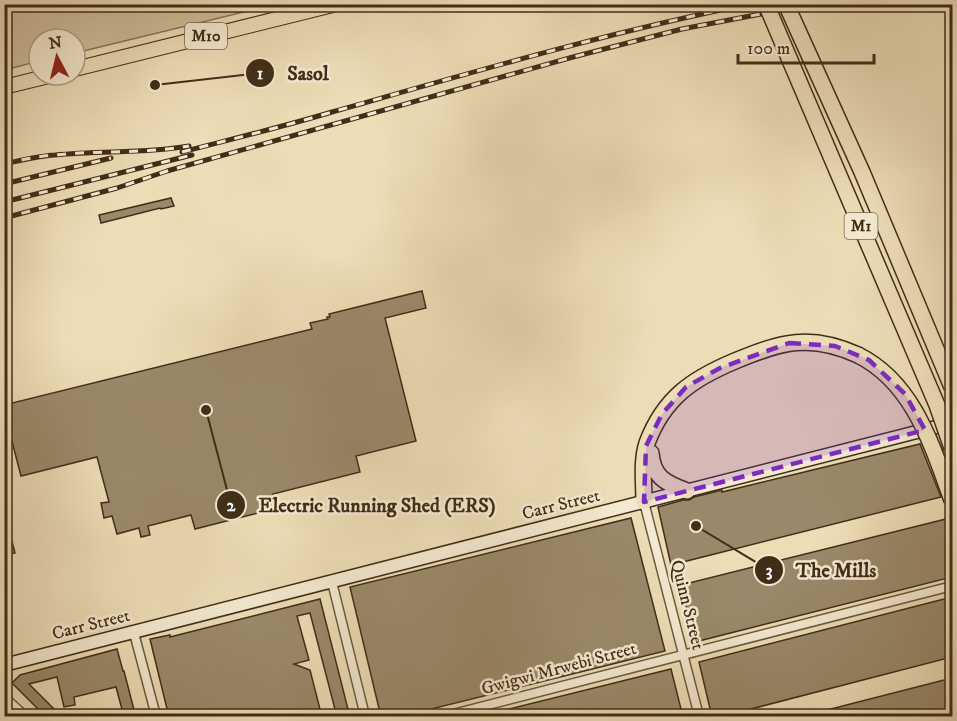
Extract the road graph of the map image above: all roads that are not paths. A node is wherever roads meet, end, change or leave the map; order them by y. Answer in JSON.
{"nodes":[{"id":1,"x":338,"y":4,"type":"edge"},
{"id":2,"x":766,"y":4,"type":"edge"},
{"id":3,"x":786,"y":4,"type":"edge"},
{"id":4,"x":87,"y":66,"type":"edge"},
{"id":5,"x":27,"y":81,"type":"edge"},
{"id":6,"x":4,"y":87,"type":"edge"},
{"id":7,"x":952,"y":387,"type":"edge"},
{"id":8,"x":952,"y":423,"type":"edge"},
{"id":9,"x":932,"y":428,"type":"junction"},
{"id":10,"x":650,"y":438,"type":"junction"},
{"id":11,"x":952,"y":448,"type":"edge"},
{"id":12,"x":687,"y":491,"type":"junction"},
{"id":13,"x":952,"y":500,"type":"edge"},
{"id":14,"x":644,"y":502,"type":"junction"},
{"id":15,"x":952,"y":510,"type":"edge"},
{"id":16,"x":332,"y":582,"type":"junction"},
{"id":17,"x":952,"y":586,"type":"edge"},
{"id":18,"x":135,"y":636,"type":"junction"},
{"id":19,"x":683,"y":654,"type":"junction"},
{"id":20,"x":4,"y":665,"type":"edge"},
{"id":21,"x":4,"y":697,"type":"edge"},
{"id":22,"x":25,"y":717,"type":"edge"},
{"id":23,"x":156,"y":717,"type":"edge"},
{"id":24,"x":365,"y":717,"type":"edge"},
{"id":25,"x":445,"y":717,"type":"edge"},
{"id":26,"x":699,"y":717,"type":"edge"}],
"edges":[{"from":1,"to":4,"type":"main road","number":"M10"},
{"from":2,"to":11,"type":"highway","number":"M1","bridge":true},
{"from":3,"to":7,"type":"highway","number":"M1","bridge":true},
{"from":5,"to":6,"type":"main road"},
{"from":8,"to":9,"type":"street","name":"Carr Street"},
{"from":9,"to":12,"type":"street","name":"Carr Street"},
{"from":9,"to":15,"type":"street"},
{"from":10,"to":12,"type":"highway"},
{"from":10,"to":13,"type":"highway","bridge":true},
{"from":10,"to":14,"type":"highway"},
{"from":12,"to":14,"type":"street","name":"Carr Street"},
{"from":14,"to":16,"type":"street","name":"Carr Street"},
{"from":14,"to":19,"type":"street","name":"Quinn Street"},
{"from":16,"to":18,"type":"street","name":"Carr Street"},
{"from":16,"to":24,"type":"street"},
{"from":17,"to":19,"type":"street","name":"Gwigwi Mrwebi Street"},
{"from":18,"to":20,"type":"street","name":"Carr Street"},
{"from":18,"to":23,"type":"street"},
{"from":19,"to":25,"type":"street","name":"Gwigwi Mrwebi Street"},
{"from":19,"to":26,"type":"street","name":"Quinn Street"},
{"from":21,"to":22,"type":"street"}]}
